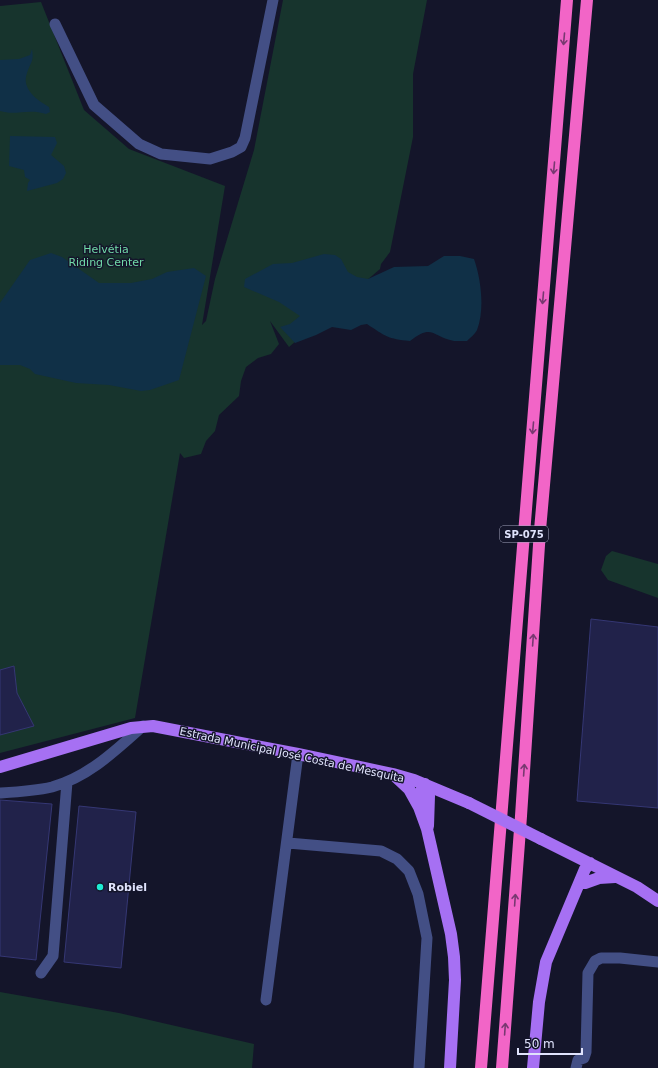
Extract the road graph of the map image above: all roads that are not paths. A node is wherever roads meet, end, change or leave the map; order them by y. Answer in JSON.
{"nodes":[{"id":1,"x":273,"y":0,"type":"edge"},
{"id":2,"x":567,"y":0,"type":"edge"},
{"id":3,"x":587,"y":0,"type":"edge"},
{"id":4,"x":55,"y":24,"type":"dead end"},
{"id":5,"x":143,"y":726,"type":"junction"},
{"id":6,"x":298,"y":754,"type":"junction"},
{"id":7,"x":0,"y":767,"type":"edge"},
{"id":8,"x":393,"y":774,"type":"junction"},
{"id":9,"x":67,"y":782,"type":"junction"},
{"id":10,"x":425,"y":784,"type":"junction"},
{"id":11,"x":0,"y":793,"type":"edge"},
{"id":12,"x":453,"y":796,"type":"junction"},
{"id":13,"x":419,"y":807,"type":"junction"},
{"id":14,"x":429,"y":815,"type":"junction"},
{"id":15,"x":427,"y":829,"type":"junction"},
{"id":16,"x":288,"y":844,"type":"junction"},
{"id":17,"x":567,"y":852,"type":"junction"},
{"id":18,"x":590,"y":864,"type":"junction"},
{"id":19,"x":616,"y":877,"type":"junction"},
{"id":20,"x":580,"y":885,"type":"junction"},
{"id":21,"x":658,"y":901,"type":"edge"},
{"id":22,"x":658,"y":962,"type":"edge"},
{"id":23,"x":41,"y":973,"type":"dead end"},
{"id":24,"x":266,"y":1000,"type":"dead end"},
{"id":25,"x":419,"y":1068,"type":"edge"},
{"id":26,"x":450,"y":1068,"type":"edge"},
{"id":27,"x":481,"y":1068,"type":"edge"},
{"id":28,"x":502,"y":1068,"type":"edge"},
{"id":29,"x":533,"y":1068,"type":"edge"},
{"id":30,"x":576,"y":1068,"type":"edge"}],
"edges":[{"from":1,"to":4,"type":"street"},
{"from":2,"to":27,"type":"highway","number":"SP-075","one_way":true},
{"from":28,"to":3,"type":"highway","number":"SP-075","one_way":true},
{"from":5,"to":6,"type":"main road","name":"Estrada Municipal José Costa de Mesquita"},
{"from":5,"to":7,"type":"main road","name":"Estrada Municipal José Costa de Mesquita"},
{"from":5,"to":9,"type":"street"},
{"from":6,"to":8,"type":"main road","name":"Estrada Municipal José Costa de Mesquita"},
{"from":6,"to":16,"type":"street"},
{"from":8,"to":10,"type":"main road","name":"Estrada Municipal José Costa de Mesquita"},
{"from":8,"to":13,"type":"main road"},
{"from":9,"to":11,"type":"street"},
{"from":9,"to":23,"type":"street"},
{"from":10,"to":12,"type":"main road","name":"Estrada Municipal José Costa de Mesquita"},
{"from":10,"to":13,"type":"main road"},
{"from":10,"to":14,"type":"main road"},
{"from":12,"to":14,"type":"main road"},
{"from":12,"to":17,"type":"main road","name":"Estrada Municipal José Costa de Mesquita","bridge":true},
{"from":13,"to":15,"type":"main road"},
{"from":14,"to":15,"type":"main road"},
{"from":15,"to":26,"type":"main road"},
{"from":16,"to":24,"type":"street"},
{"from":16,"to":25,"type":"street"},
{"from":17,"to":18,"type":"main road","name":"Estrada Municipal José Costa de Mesquita"},
{"from":17,"to":20,"type":"main road"},
{"from":18,"to":19,"type":"main road","name":"Estrada Municipal José Costa de Mesquita"},
{"from":18,"to":20,"type":"main road"},
{"from":19,"to":20,"type":"main road"},
{"from":19,"to":21,"type":"main road","name":"Estrada Municipal José Costa de Mesquita"},
{"from":20,"to":29,"type":"main road"},
{"from":22,"to":30,"type":"street"}]}
